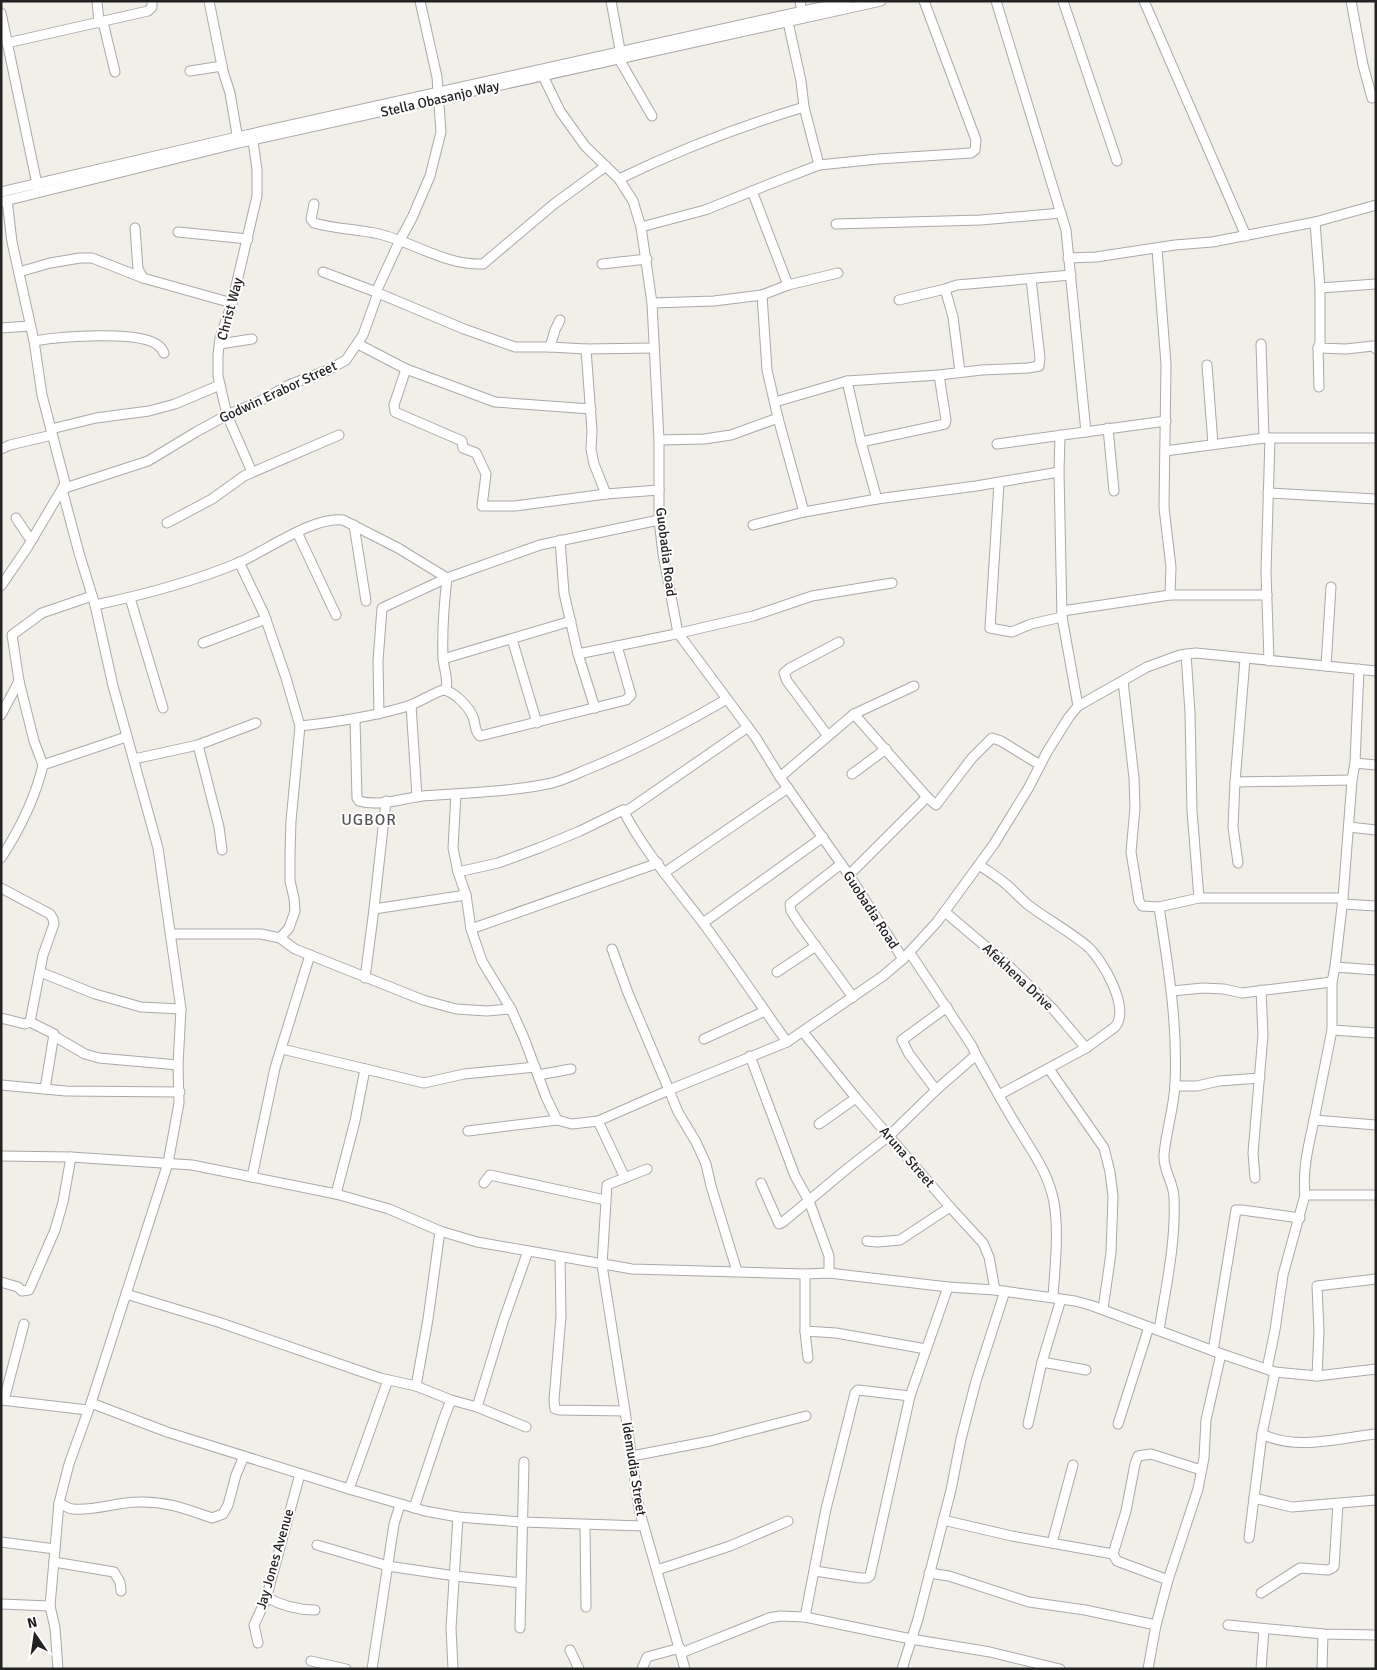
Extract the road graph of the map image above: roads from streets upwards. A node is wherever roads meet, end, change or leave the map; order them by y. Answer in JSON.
{"nodes":[{"id":1,"x":97,"y":1,"type":"edge"},
{"id":2,"x":152,"y":1,"type":"edge"},
{"id":3,"x":209,"y":1,"type":"edge"},
{"id":4,"x":420,"y":1,"type":"edge"},
{"id":5,"x":610,"y":1,"type":"edge"},
{"id":6,"x":800,"y":1,"type":"edge"},
{"id":7,"x":848,"y":1,"type":"edge"},
{"id":8,"x":881,"y":1,"type":"edge"},
{"id":9,"x":924,"y":1,"type":"edge"},
{"id":10,"x":996,"y":1,"type":"edge"},
{"id":11,"x":1063,"y":1,"type":"edge"},
{"id":12,"x":1144,"y":1,"type":"edge"},
{"id":13,"x":1350,"y":1,"type":"edge"},
{"id":14,"x":1,"y":13,"type":"edge"},
{"id":15,"x":803,"y":16,"type":"junction"},
{"id":16,"x":101,"y":22,"type":"junction"},
{"id":17,"x":788,"y":22,"type":"junction"},
{"id":18,"x":7,"y":43,"type":"junction"},
{"id":19,"x":620,"y":56,"type":"junction"},
{"id":20,"x":12,"y":64,"type":"junction"},
{"id":21,"x":1,"y":66,"type":"edge"},
{"id":22,"x":222,"y":66,"type":"junction"},
{"id":23,"x":190,"y":71,"type":"dead end"},
{"id":24,"x":115,"y":72,"type":"dead end"},
{"id":25,"x":527,"y":76,"type":"junction"},
{"id":26,"x":543,"y":76,"type":"junction"},
{"id":27,"x":439,"y":96,"type":"junction"},
{"id":28,"x":1372,"y":98,"type":"dead end"},
{"id":29,"x":804,"y":108,"type":"junction"},
{"id":30,"x":652,"y":116,"type":"dead end"},
{"id":31,"x":238,"y":140,"type":"junction"},
{"id":32,"x":252,"y":141,"type":"junction"},
{"id":33,"x":1117,"y":161,"type":"dead end"},
{"id":34,"x":606,"y":166,"type":"junction"},
{"id":35,"x":819,"y":166,"type":"junction"},
{"id":36,"x":619,"y":178,"type":"junction"},
{"id":37,"x":38,"y":188,"type":"junction"},
{"id":38,"x":752,"y":191,"type":"junction"},
{"id":39,"x":1,"y":192,"type":"edge"},
{"id":40,"x":4,"y":201,"type":"edge"},
{"id":41,"x":314,"y":204,"type":"dead end"},
{"id":42,"x":1376,"y":205,"type":"edge"},
{"id":43,"x":1061,"y":213,"type":"junction"},
{"id":44,"x":1315,"y":222,"type":"junction"},
{"id":45,"x":836,"y":224,"type":"dead end"},
{"id":46,"x":640,"y":227,"type":"junction"},
{"id":47,"x":135,"y":228,"type":"dead end"},
{"id":48,"x":178,"y":232,"type":"dead end"},
{"id":49,"x":1246,"y":236,"type":"junction"},
{"id":50,"x":248,"y":239,"type":"junction"},
{"id":51,"x":400,"y":240,"type":"junction"},
{"id":52,"x":1156,"y":249,"type":"junction"},
{"id":53,"x":1068,"y":258,"type":"junction"},
{"id":54,"x":647,"y":259,"type":"junction"},
{"id":55,"x":602,"y":264,"type":"dead end"},
{"id":56,"x":19,"y":272,"type":"junction"},
{"id":57,"x":323,"y":272,"type":"dead end"},
{"id":58,"x":838,"y":273,"type":"dead end"},
{"id":59,"x":1071,"y":275,"type":"junction"},
{"id":60,"x":143,"y":278,"type":"junction"},
{"id":61,"x":1031,"y":279,"type":"junction"},
{"id":62,"x":1376,"y":284,"type":"edge"},
{"id":63,"x":788,"y":285,"type":"junction"},
{"id":64,"x":945,"y":288,"type":"junction"},
{"id":65,"x":1320,"y":288,"type":"junction"},
{"id":66,"x":377,"y":292,"type":"junction"},
{"id":67,"x":762,"y":295,"type":"junction"},
{"id":68,"x":899,"y":300,"type":"dead end"},
{"id":69,"x":232,"y":303,"type":"junction"},
{"id":70,"x":652,"y":304,"type":"junction"},
{"id":71,"x":560,"y":320,"type":"dead end"},
{"id":72,"x":30,"y":326,"type":"junction"},
{"id":73,"x":1,"y":328,"type":"edge"},
{"id":74,"x":252,"y":339,"type":"dead end"},
{"id":75,"x":34,"y":340,"type":"junction"},
{"id":76,"x":220,"y":344,"type":"junction"},
{"id":77,"x":358,"y":344,"type":"junction"},
{"id":78,"x":1261,"y":344,"type":"dead end"},
{"id":79,"x":550,"y":347,"type":"junction"},
{"id":80,"x":654,"y":348,"type":"junction"},
{"id":81,"x":1318,"y":348,"type":"junction"},
{"id":82,"x":586,"y":349,"type":"junction"},
{"id":83,"x":1376,"y":349,"type":"edge"},
{"id":84,"x":164,"y":353,"type":"dead end"},
{"id":85,"x":1207,"y":365,"type":"dead end"},
{"id":86,"x":406,"y":369,"type":"junction"},
{"id":87,"x":960,"y":372,"type":"junction"},
{"id":88,"x":939,"y":375,"type":"junction"},
{"id":89,"x":847,"y":380,"type":"junction"},
{"id":90,"x":220,"y":385,"type":"junction"},
{"id":91,"x":1319,"y":387,"type":"dead end"},
{"id":92,"x":775,"y":402,"type":"junction"},
{"id":93,"x":590,"y":409,"type":"junction"},
{"id":94,"x":227,"y":414,"type":"junction"},
{"id":95,"x":778,"y":418,"type":"junction"},
{"id":96,"x":1166,"y":421,"type":"junction"},
{"id":97,"x":1108,"y":428,"type":"junction"},
{"id":98,"x":51,"y":432,"type":"junction"},
{"id":99,"x":1086,"y":432,"type":"junction"},
{"id":100,"x":1060,"y":435,"type":"junction"},
{"id":101,"x":339,"y":436,"type":"dead end"},
{"id":102,"x":1267,"y":438,"type":"junction"},
{"id":103,"x":1376,"y":438,"type":"edge"},
{"id":104,"x":659,"y":440,"type":"junction"},
{"id":105,"x":861,"y":442,"type":"junction"},
{"id":106,"x":997,"y":444,"type":"dead end"},
{"id":107,"x":1213,"y":444,"type":"junction"},
{"id":108,"x":1,"y":449,"type":"edge"},
{"id":109,"x":1165,"y":451,"type":"junction"},
{"id":110,"x":252,"y":472,"type":"junction"},
{"id":111,"x":1059,"y":472,"type":"junction"},
{"id":112,"x":999,"y":483,"type":"junction"},
{"id":113,"x":62,"y":489,"type":"junction"},
{"id":114,"x":659,"y":490,"type":"junction"},
{"id":115,"x":1114,"y":491,"type":"dead end"},
{"id":116,"x":1268,"y":493,"type":"junction"},
{"id":117,"x":606,"y":494,"type":"junction"},
{"id":118,"x":877,"y":499,"type":"junction"},
{"id":119,"x":1376,"y":499,"type":"edge"},
{"id":120,"x":804,"y":512,"type":"junction"},
{"id":121,"x":16,"y":518,"type":"dead end"},
{"id":122,"x":659,"y":520,"type":"junction"},
{"id":123,"x":167,"y":523,"type":"dead end"},
{"id":124,"x":354,"y":525,"type":"junction"},
{"id":125,"x":753,"y":525,"type":"dead end"},
{"id":126,"x":297,"y":532,"type":"junction"},
{"id":127,"x":33,"y":539,"type":"junction"},
{"id":128,"x":560,"y":540,"type":"junction"},
{"id":129,"x":239,"y":562,"type":"junction"},
{"id":130,"x":447,"y":578,"type":"junction"},
{"id":131,"x":892,"y":583,"type":"dead end"},
{"id":132,"x":1,"y":586,"type":"edge"},
{"id":133,"x":1331,"y":587,"type":"dead end"},
{"id":134,"x":1170,"y":595,"type":"junction"},
{"id":135,"x":1266,"y":595,"type":"junction"},
{"id":136,"x":130,"y":598,"type":"junction"},
{"id":137,"x":93,"y":601,"type":"junction"},
{"id":138,"x":366,"y":602,"type":"dead end"},
{"id":139,"x":336,"y":614,"type":"dead end"},
{"id":140,"x":1062,"y":614,"type":"junction"},
{"id":141,"x":266,"y":619,"type":"junction"},
{"id":142,"x":571,"y":621,"type":"junction"},
{"id":143,"x":678,"y":633,"type":"junction"},
{"id":144,"x":512,"y":639,"type":"junction"},
{"id":145,"x":839,"y":642,"type":"dead end"},
{"id":146,"x":204,"y":643,"type":"dead end"},
{"id":147,"x":616,"y":646,"type":"junction"},
{"id":148,"x":578,"y":654,"type":"junction"},
{"id":149,"x":1186,"y":654,"type":"junction"},
{"id":150,"x":443,"y":659,"type":"junction"},
{"id":151,"x":1246,"y":659,"type":"junction"},
{"id":152,"x":1269,"y":661,"type":"junction"},
{"id":153,"x":1326,"y":666,"type":"junction"},
{"id":154,"x":1359,"y":669,"type":"junction"},
{"id":155,"x":1376,"y":670,"type":"edge"},
{"id":156,"x":1123,"y":680,"type":"junction"},
{"id":157,"x":19,"y":681,"type":"junction"},
{"id":158,"x":914,"y":686,"type":"dead end"},
{"id":159,"x":446,"y":690,"type":"junction"},
{"id":160,"x":727,"y":699,"type":"junction"},
{"id":161,"x":411,"y":706,"type":"junction"},
{"id":162,"x":1078,"y":706,"type":"junction"},
{"id":163,"x":163,"y":708,"type":"dead end"},
{"id":164,"x":595,"y":708,"type":"junction"},
{"id":165,"x":379,"y":714,"type":"junction"},
{"id":166,"x":854,"y":714,"type":"junction"},
{"id":167,"x":1,"y":715,"type":"edge"},
{"id":168,"x":356,"y":719,"type":"junction"},
{"id":169,"x":256,"y":723,"type":"dead end"},
{"id":170,"x":537,"y":723,"type":"junction"},
{"id":171,"x":300,"y":726,"type":"junction"},
{"id":172,"x":748,"y":727,"type":"junction"},
{"id":173,"x":126,"y":736,"type":"junction"},
{"id":174,"x":828,"y":736,"type":"junction"},
{"id":175,"x":198,"y":745,"type":"junction"},
{"id":176,"x":886,"y":749,"type":"junction"},
{"id":177,"x":134,"y":759,"type":"junction"},
{"id":178,"x":1355,"y":763,"type":"junction"},
{"id":179,"x":43,"y":765,"type":"junction"},
{"id":180,"x":1040,"y":765,"type":"junction"},
{"id":181,"x":1376,"y":765,"type":"edge"},
{"id":182,"x":852,"y":774,"type":"dead end"},
{"id":183,"x":780,"y":777,"type":"junction"},
{"id":184,"x":1352,"y":780,"type":"junction"},
{"id":185,"x":1235,"y":782,"type":"junction"},
{"id":186,"x":788,"y":788,"type":"junction"},
{"id":187,"x":456,"y":794,"type":"junction"},
{"id":188,"x":417,"y":797,"type":"junction"},
{"id":189,"x":927,"y":797,"type":"junction"},
{"id":190,"x":386,"y":801,"type":"junction"},
{"id":191,"x":623,"y":810,"type":"junction"},
{"id":192,"x":1349,"y":827,"type":"junction"},
{"id":193,"x":1376,"y":830,"type":"edge"},
{"id":194,"x":823,"y":837,"type":"junction"},
{"id":195,"x":222,"y":850,"type":"dead end"},
{"id":196,"x":1,"y":858,"type":"edge"},
{"id":197,"x":658,"y":863,"type":"junction"},
{"id":198,"x":1238,"y":863,"type":"dead end"},
{"id":199,"x":841,"y":864,"type":"junction"},
{"id":200,"x":979,"y":865,"type":"junction"},
{"id":201,"x":458,"y":872,"type":"junction"},
{"id":202,"x":664,"y":873,"type":"junction"},
{"id":203,"x":849,"y":875,"type":"junction"},
{"id":204,"x":1,"y":888,"type":"edge"},
{"id":205,"x":466,"y":895,"type":"junction"},
{"id":206,"x":1199,"y":898,"type":"junction"},
{"id":207,"x":1343,"y":901,"type":"junction"},
{"id":208,"x":1376,"y":906,"type":"edge"},
{"id":209,"x":1159,"y":907,"type":"junction"},
{"id":210,"x":374,"y":909,"type":"junction"},
{"id":211,"x":945,"y":912,"type":"junction"},
{"id":212,"x":703,"y":923,"type":"junction"},
{"id":213,"x":471,"y":929,"type":"junction"},
{"id":214,"x":172,"y":934,"type":"junction"},
{"id":215,"x":280,"y":938,"type":"junction"},
{"id":216,"x":816,"y":946,"type":"junction"},
{"id":217,"x":612,"y":949,"type":"dead end"},
{"id":218,"x":910,"y":953,"type":"junction"},
{"id":219,"x":310,"y":955,"type":"junction"},
{"id":220,"x":903,"y":959,"type":"junction"},
{"id":221,"x":1335,"y":967,"type":"junction"},
{"id":222,"x":1376,"y":970,"type":"edge"},
{"id":223,"x":40,"y":972,"type":"junction"},
{"id":224,"x":777,"y":972,"type":"dead end"},
{"id":225,"x":365,"y":978,"type":"junction"},
{"id":226,"x":1332,"y":982,"type":"junction"},
{"id":227,"x":1261,"y":990,"type":"junction"},
{"id":228,"x":1172,"y":991,"type":"junction"},
{"id":229,"x":853,"y":997,"type":"junction"},
{"id":230,"x":946,"y":1008,"type":"junction"},
{"id":231,"x":181,"y":1009,"type":"junction"},
{"id":232,"x":511,"y":1009,"type":"junction"},
{"id":233,"x":765,"y":1011,"type":"junction"},
{"id":234,"x":1,"y":1018,"type":"edge"},
{"id":235,"x":30,"y":1022,"type":"junction"},
{"id":236,"x":1332,"y":1030,"type":"junction"},
{"id":237,"x":803,"y":1032,"type":"junction"},
{"id":238,"x":1376,"y":1033,"type":"edge"},
{"id":239,"x":54,"y":1036,"type":"junction"},
{"id":240,"x":704,"y":1038,"type":"dead end"},
{"id":241,"x":787,"y":1042,"type":"junction"},
{"id":242,"x":1086,"y":1048,"type":"junction"},
{"id":243,"x":282,"y":1049,"type":"junction"},
{"id":244,"x":976,"y":1055,"type":"junction"},
{"id":245,"x":750,"y":1056,"type":"junction"},
{"id":246,"x":178,"y":1065,"type":"junction"},
{"id":247,"x":365,"y":1069,"type":"junction"},
{"id":248,"x":571,"y":1069,"type":"dead end"},
{"id":249,"x":1048,"y":1069,"type":"junction"},
{"id":250,"x":536,"y":1071,"type":"junction"},
{"id":251,"x":1260,"y":1078,"type":"junction"},
{"id":252,"x":1,"y":1085,"type":"edge"},
{"id":253,"x":1175,"y":1086,"type":"junction"},
{"id":254,"x":45,"y":1089,"type":"junction"},
{"id":255,"x":669,"y":1090,"type":"junction"},
{"id":256,"x":936,"y":1090,"type":"junction"},
{"id":257,"x":180,"y":1092,"type":"junction"},
{"id":258,"x":999,"y":1095,"type":"junction"},
{"id":259,"x":856,"y":1098,"type":"junction"},
{"id":260,"x":557,"y":1120,"type":"junction"},
{"id":261,"x":1314,"y":1120,"type":"junction"},
{"id":262,"x":598,"y":1121,"type":"junction"},
{"id":263,"x":819,"y":1124,"type":"dead end"},
{"id":264,"x":1376,"y":1125,"type":"edge"},
{"id":265,"x":468,"y":1131,"type":"dead end"},
{"id":266,"x":889,"y":1136,"type":"junction"},
{"id":267,"x":1,"y":1156,"type":"edge"},
{"id":268,"x":71,"y":1157,"type":"junction"},
{"id":269,"x":168,"y":1163,"type":"junction"},
{"id":270,"x":647,"y":1169,"type":"dead end"},
{"id":271,"x":252,"y":1177,"type":"junction"},
{"id":272,"x":625,"y":1178,"type":"junction"},
{"id":273,"x":1255,"y":1178,"type":"dead end"},
{"id":274,"x":484,"y":1183,"type":"dead end"},
{"id":275,"x":761,"y":1183,"type":"dead end"},
{"id":276,"x":336,"y":1194,"type":"junction"},
{"id":277,"x":1305,"y":1195,"type":"junction"},
{"id":278,"x":1376,"y":1196,"type":"edge"},
{"id":279,"x":605,"y":1200,"type":"junction"},
{"id":280,"x":809,"y":1201,"type":"junction"},
{"id":281,"x":950,"y":1207,"type":"junction"},
{"id":282,"x":1300,"y":1218,"type":"junction"},
{"id":283,"x":440,"y":1231,"type":"junction"},
{"id":284,"x":867,"y":1241,"type":"dead end"},
{"id":285,"x":528,"y":1251,"type":"junction"},
{"id":286,"x":560,"y":1258,"type":"junction"},
{"id":287,"x":602,"y":1265,"type":"junction"},
{"id":288,"x":737,"y":1271,"type":"junction"},
{"id":289,"x":829,"y":1273,"type":"junction"},
{"id":290,"x":805,"y":1274,"type":"junction"},
{"id":291,"x":1376,"y":1279,"type":"edge"},
{"id":292,"x":1,"y":1282,"type":"edge"},
{"id":293,"x":948,"y":1287,"type":"junction"},
{"id":294,"x":1000,"y":1290,"type":"junction"},
{"id":295,"x":126,"y":1294,"type":"junction"},
{"id":296,"x":1057,"y":1298,"type":"junction"},
{"id":297,"x":1103,"y":1310,"type":"junction"},
{"id":298,"x":24,"y":1324,"type":"dead end"},
{"id":299,"x":1149,"y":1327,"type":"junction"},
{"id":300,"x":1159,"y":1330,"type":"junction"},
{"id":301,"x":805,"y":1331,"type":"junction"},
{"id":302,"x":926,"y":1348,"type":"junction"},
{"id":303,"x":1217,"y":1353,"type":"junction"},
{"id":304,"x":808,"y":1358,"type":"dead end"},
{"id":305,"x":1042,"y":1362,"type":"junction"},
{"id":306,"x":1376,"y":1369,"type":"edge"},
{"id":307,"x":1086,"y":1370,"type":"dead end"},
{"id":308,"x":1271,"y":1371,"type":"junction"},
{"id":309,"x":1317,"y":1376,"type":"junction"},
{"id":310,"x":388,"y":1380,"type":"junction"},
{"id":311,"x":416,"y":1386,"type":"junction"},
{"id":312,"x":910,"y":1396,"type":"junction"},
{"id":313,"x":2,"y":1400,"type":"edge"},
{"id":314,"x":451,"y":1400,"type":"junction"},
{"id":315,"x":90,"y":1406,"type":"junction"},
{"id":316,"x":477,"y":1407,"type":"junction"},
{"id":317,"x":625,"y":1411,"type":"junction"},
{"id":318,"x":806,"y":1416,"type":"dead end"},
{"id":319,"x":1028,"y":1424,"type":"dead end"},
{"id":320,"x":1118,"y":1424,"type":"dead end"},
{"id":321,"x":526,"y":1427,"type":"dead end"},
{"id":322,"x":1262,"y":1434,"type":"junction"},
{"id":323,"x":1376,"y":1434,"type":"edge"},
{"id":324,"x":244,"y":1456,"type":"junction"},
{"id":325,"x":632,"y":1456,"type":"junction"},
{"id":326,"x":524,"y":1462,"type":"dead end"},
{"id":327,"x":1073,"y":1465,"type":"dead end"},
{"id":328,"x":1201,"y":1470,"type":"junction"},
{"id":329,"x":300,"y":1474,"type":"junction"},
{"id":330,"x":349,"y":1490,"type":"junction"},
{"id":331,"x":1254,"y":1498,"type":"junction"},
{"id":332,"x":1376,"y":1500,"type":"edge"},
{"id":333,"x":59,"y":1504,"type":"junction"},
{"id":334,"x":1338,"y":1504,"type":"junction"},
{"id":335,"x":400,"y":1505,"type":"junction"},
{"id":336,"x":414,"y":1508,"type":"junction"},
{"id":337,"x":458,"y":1517,"type":"junction"},
{"id":338,"x":943,"y":1520,"type":"junction"},
{"id":339,"x":788,"y":1521,"type":"dead end"},
{"id":340,"x":522,"y":1522,"type":"junction"},
{"id":341,"x":585,"y":1525,"type":"junction"},
{"id":342,"x":643,"y":1526,"type":"junction"},
{"id":343,"x":1249,"y":1538,"type":"dead end"},
{"id":344,"x":1,"y":1542,"type":"edge"},
{"id":345,"x":1052,"y":1543,"type":"junction"},
{"id":346,"x":317,"y":1545,"type":"dead end"},
{"id":347,"x":55,"y":1549,"type":"junction"},
{"id":348,"x":1113,"y":1554,"type":"junction"},
{"id":349,"x":54,"y":1562,"type":"junction"},
{"id":350,"x":388,"y":1566,"type":"junction"},
{"id":351,"x":657,"y":1570,"type":"junction"},
{"id":352,"x":815,"y":1572,"type":"junction"},
{"id":353,"x":929,"y":1573,"type":"junction"},
{"id":354,"x":455,"y":1576,"type":"junction"},
{"id":355,"x":1168,"y":1580,"type":"junction"},
{"id":356,"x":521,"y":1583,"type":"junction"},
{"id":357,"x":121,"y":1591,"type":"dead end"},
{"id":358,"x":1261,"y":1593,"type":"dead end"},
{"id":359,"x":266,"y":1598,"type":"junction"},
{"id":360,"x":1,"y":1604,"type":"edge"},
{"id":361,"x":50,"y":1606,"type":"junction"},
{"id":362,"x":586,"y":1607,"type":"dead end"},
{"id":363,"x":315,"y":1610,"type":"dead end"},
{"id":364,"x":805,"y":1617,"type":"junction"},
{"id":365,"x":1156,"y":1624,"type":"junction"},
{"id":366,"x":1228,"y":1625,"type":"dead end"},
{"id":367,"x":520,"y":1628,"type":"dead end"},
{"id":368,"x":1264,"y":1629,"type":"junction"},
{"id":369,"x":1324,"y":1634,"type":"junction"},
{"id":370,"x":1376,"y":1634,"type":"edge"},
{"id":371,"x":911,"y":1639,"type":"junction"},
{"id":372,"x":258,"y":1643,"type":"dead end"},
{"id":373,"x":570,"y":1650,"type":"dead end"},
{"id":374,"x":680,"y":1650,"type":"junction"},
{"id":375,"x":311,"y":1661,"type":"dead end"},
{"id":376,"x":58,"y":1669,"type":"edge"},
{"id":377,"x":346,"y":1669,"type":"edge"},
{"id":378,"x":372,"y":1669,"type":"edge"},
{"id":379,"x":453,"y":1669,"type":"edge"},
{"id":380,"x":579,"y":1669,"type":"edge"},
{"id":381,"x":642,"y":1669,"type":"edge"},
{"id":382,"x":685,"y":1669,"type":"edge"},
{"id":383,"x":902,"y":1669,"type":"edge"},
{"id":384,"x":1060,"y":1669,"type":"edge"},
{"id":385,"x":1148,"y":1669,"type":"edge"},
{"id":386,"x":1261,"y":1669,"type":"edge"},
{"id":387,"x":1322,"y":1669,"type":"edge"}],
"edges":[{"from":1,"to":16,"type":"street"},
{"from":2,"to":16,"type":"street"},
{"from":3,"to":22,"type":"street"},
{"from":4,"to":27,"type":"street","name":"Godwin Erabor Street"},
{"from":5,"to":19,"type":"street"},
{"from":6,"to":15,"type":"street"},
{"from":7,"to":15,"type":"street"},
{"from":8,"to":15,"type":"street","name":"Stella Obasanjo Way"},
{"from":9,"to":35,"type":"street"},
{"from":10,"to":43,"type":"street"},
{"from":11,"to":33,"type":"street"},
{"from":12,"to":49,"type":"street"},
{"from":13,"to":28,"type":"street"},
{"from":14,"to":18,"type":"street"},
{"from":15,"to":17,"type":"street","name":"Stella Obasanjo Way"},
{"from":15,"to":19,"type":"street"},
{"from":16,"to":18,"type":"street"},
{"from":16,"to":24,"type":"street"},
{"from":17,"to":19,"type":"street","name":"Stella Obasanjo Way"},
{"from":17,"to":29,"type":"street"},
{"from":18,"to":20,"type":"street"},
{"from":19,"to":25,"type":"street"},
{"from":19,"to":26,"type":"street","name":"Stella Obasanjo Way"},
{"from":19,"to":30,"type":"street"},
{"from":20,"to":21,"type":"street"},
{"from":20,"to":37,"type":"street"},
{"from":22,"to":23,"type":"street"},
{"from":22,"to":31,"type":"street"},
{"from":25,"to":26,"type":"street","name":"Stella Obasanjo Way"},
{"from":25,"to":27,"type":"street","name":"Stella Obasanjo Way"},
{"from":26,"to":34,"type":"street","name":"Guobadia Road"},
{"from":27,"to":31,"type":"street"},
{"from":27,"to":32,"type":"street","name":"Stella Obasanjo Way"},
{"from":27,"to":51,"type":"street","name":"Godwin Erabor Street"},
{"from":29,"to":35,"type":"street"},
{"from":29,"to":36,"type":"street"},
{"from":31,"to":32,"type":"street","name":"Stella Obasanjo Way"},
{"from":31,"to":37,"type":"street","name":"Stella Obasanjo Way"},
{"from":32,"to":50,"type":"street","name":"Christ Way"},
{"from":34,"to":36,"type":"street","name":"Guobadia Road"},
{"from":34,"to":51,"type":"street"},
{"from":35,"to":38,"type":"street"},
{"from":36,"to":46,"type":"street","name":"Guobadia Road"},
{"from":37,"to":39,"type":"street"},
{"from":37,"to":40,"type":"street","name":"Stella Obasanjo Way"},
{"from":38,"to":46,"type":"street"},
{"from":38,"to":63,"type":"street"},
{"from":40,"to":56,"type":"street"},
{"from":41,"to":51,"type":"street"},
{"from":42,"to":44,"type":"street"},
{"from":43,"to":45,"type":"street"},
{"from":43,"to":53,"type":"street"},
{"from":44,"to":49,"type":"street"},
{"from":44,"to":65,"type":"street"},
{"from":46,"to":54,"type":"street","name":"Guobadia Road"},
{"from":47,"to":60,"type":"street"},
{"from":48,"to":50,"type":"street"},
{"from":49,"to":52,"type":"street"},
{"from":50,"to":69,"type":"street","name":"Christ Way"},
{"from":51,"to":66,"type":"street","name":"Godwin Erabor Street"},
{"from":52,"to":53,"type":"street"},
{"from":52,"to":96,"type":"street"},
{"from":53,"to":59,"type":"street"},
{"from":54,"to":55,"type":"street"},
{"from":54,"to":70,"type":"street","name":"Guobadia Road"},
{"from":56,"to":60,"type":"street"},
{"from":56,"to":72,"type":"street"},
{"from":57,"to":66,"type":"street"},
{"from":58,"to":63,"type":"street"},
{"from":59,"to":61,"type":"street"},
{"from":59,"to":99,"type":"street"},
{"from":60,"to":69,"type":"street"},
{"from":61,"to":64,"type":"street"},
{"from":61,"to":87,"type":"street"},
{"from":62,"to":65,"type":"street"},
{"from":63,"to":67,"type":"street"},
{"from":64,"to":68,"type":"street"},
{"from":64,"to":87,"type":"street"},
{"from":65,"to":81,"type":"street"},
{"from":66,"to":77,"type":"street","name":"Godwin Erabor Street"},
{"from":66,"to":79,"type":"street"},
{"from":67,"to":70,"type":"street"},
{"from":67,"to":92,"type":"street"},
{"from":69,"to":76,"type":"street","name":"Christ Way"},
{"from":70,"to":80,"type":"street","name":"Guobadia Road"},
{"from":71,"to":79,"type":"street"},
{"from":72,"to":73,"type":"street"},
{"from":72,"to":75,"type":"street"},
{"from":74,"to":76,"type":"street"},
{"from":75,"to":84,"type":"street"},
{"from":75,"to":98,"type":"street"},
{"from":76,"to":90,"type":"street","name":"Christ Way"},
{"from":77,"to":86,"type":"street"},
{"from":77,"to":94,"type":"street","name":"Godwin Erabor Street"},
{"from":78,"to":102,"type":"street"},
{"from":79,"to":82,"type":"street"},
{"from":80,"to":82,"type":"street"},
{"from":80,"to":104,"type":"street","name":"Guobadia Road"},
{"from":81,"to":83,"type":"street"},
{"from":81,"to":91,"type":"street"},
{"from":82,"to":93,"type":"street"},
{"from":85,"to":107,"type":"street"},
{"from":86,"to":93,"type":"street"},
{"from":86,"to":117,"type":"street"},
{"from":87,"to":88,"type":"street"},
{"from":88,"to":89,"type":"street"},
{"from":88,"to":105,"type":"street"},
{"from":89,"to":92,"type":"street"},
{"from":89,"to":105,"type":"street"},
{"from":90,"to":94,"type":"street","name":"Christ Way"},
{"from":90,"to":98,"type":"street"},
{"from":92,"to":95,"type":"street"},
{"from":93,"to":117,"type":"street"},
{"from":94,"to":110,"type":"street","name":"Christ Way"},
{"from":94,"to":113,"type":"street","name":"Godwin Erabor Street"},
{"from":95,"to":104,"type":"street"},
{"from":95,"to":120,"type":"street"},
{"from":96,"to":97,"type":"street"},
{"from":96,"to":109,"type":"street"},
{"from":97,"to":99,"type":"street"},
{"from":97,"to":115,"type":"street"},
{"from":98,"to":108,"type":"street"},
{"from":98,"to":113,"type":"street"},
{"from":99,"to":100,"type":"street"},
{"from":100,"to":106,"type":"street"},
{"from":100,"to":111,"type":"street"},
{"from":101,"to":110,"type":"street"},
{"from":102,"to":103,"type":"street"},
{"from":102,"to":107,"type":"street"},
{"from":102,"to":116,"type":"street"},
{"from":104,"to":114,"type":"street","name":"Guobadia Road"},
{"from":105,"to":118,"type":"street"},
{"from":107,"to":109,"type":"street"},
{"from":109,"to":134,"type":"street"},
{"from":110,"to":123,"type":"street"},
{"from":111,"to":112,"type":"street"},
{"from":111,"to":140,"type":"street"},
{"from":112,"to":118,"type":"street"},
{"from":112,"to":140,"type":"street"},
{"from":113,"to":127,"type":"street"},
{"from":113,"to":137,"type":"street"},
{"from":114,"to":117,"type":"street"},
{"from":114,"to":122,"type":"street","name":"Guobadia Road"},
{"from":116,"to":119,"type":"street"},
{"from":116,"to":135,"type":"street"},
{"from":118,"to":120,"type":"street"},
{"from":120,"to":125,"type":"street"},
{"from":121,"to":127,"type":"street"},
{"from":122,"to":128,"type":"street"},
{"from":122,"to":143,"type":"street","name":"Guobadia Road"},
{"from":124,"to":126,"type":"street"},
{"from":124,"to":130,"type":"street"},
{"from":124,"to":138,"type":"street"},
{"from":126,"to":129,"type":"street"},
{"from":126,"to":139,"type":"street"},
{"from":127,"to":132,"type":"street"},
{"from":128,"to":130,"type":"street"},
{"from":128,"to":142,"type":"street"},
{"from":129,"to":136,"type":"street"},
{"from":129,"to":141,"type":"street"},
{"from":130,"to":150,"type":"street"},
{"from":130,"to":165,"type":"street"},
{"from":131,"to":143,"type":"street"},
{"from":133,"to":153,"type":"street"},
{"from":134,"to":135,"type":"street"},
{"from":134,"to":140,"type":"street"},
{"from":135,"to":152,"type":"street"},
{"from":136,"to":137,"type":"street"},
{"from":136,"to":163,"type":"street"},
{"from":137,"to":157,"type":"street"},
{"from":137,"to":173,"type":"street"},
{"from":140,"to":162,"type":"street"},
{"from":141,"to":146,"type":"street"},
{"from":141,"to":171,"type":"street"},
{"from":142,"to":144,"type":"street"},
{"from":142,"to":148,"type":"street"},
{"from":143,"to":147,"type":"street"},
{"from":143,"to":160,"type":"street","name":"Guobadia Road"},
{"from":144,"to":150,"type":"street"},
{"from":144,"to":170,"type":"street"},
{"from":145,"to":174,"type":"street"},
{"from":147,"to":148,"type":"street"},
{"from":147,"to":164,"type":"street"},
{"from":148,"to":164,"type":"street"},
{"from":149,"to":151,"type":"street"},
{"from":149,"to":156,"type":"street"},
{"from":149,"to":206,"type":"street"},
{"from":150,"to":159,"type":"street"},
{"from":151,"to":152,"type":"street"},
{"from":151,"to":185,"type":"street"},
{"from":152,"to":153,"type":"street"},
{"from":153,"to":154,"type":"street"},
{"from":154,"to":155,"type":"street"},
{"from":154,"to":178,"type":"street"},
{"from":156,"to":162,"type":"street"},
{"from":156,"to":209,"type":"street"},
{"from":157,"to":167,"type":"street"},
{"from":157,"to":179,"type":"street"},
{"from":158,"to":166,"type":"street"},
{"from":159,"to":161,"type":"street"},
{"from":159,"to":170,"type":"street"},
{"from":160,"to":172,"type":"street","name":"Guobadia Road"},
{"from":160,"to":187,"type":"street"},
{"from":161,"to":165,"type":"street"},
{"from":161,"to":188,"type":"street"},
{"from":162,"to":180,"type":"street"},
{"from":164,"to":170,"type":"street"},
{"from":165,"to":168,"type":"street"},
{"from":166,"to":174,"type":"street"},
{"from":166,"to":176,"type":"street"},
{"from":168,"to":171,"type":"street"},
{"from":168,"to":190,"type":"street"},
{"from":169,"to":175,"type":"street"},
{"from":171,"to":215,"type":"street"},
{"from":172,"to":183,"type":"street","name":"Guobadia Road"},
{"from":172,"to":191,"type":"street"},
{"from":173,"to":177,"type":"street"},
{"from":173,"to":179,"type":"street"},
{"from":174,"to":183,"type":"street"},
{"from":175,"to":177,"type":"street"},
{"from":175,"to":195,"type":"street"},
{"from":176,"to":182,"type":"street"},
{"from":176,"to":189,"type":"street"},
{"from":177,"to":214,"type":"street"},
{"from":178,"to":181,"type":"street"},
{"from":178,"to":184,"type":"street"},
{"from":179,"to":196,"type":"street"},
{"from":180,"to":189,"type":"street"},
{"from":180,"to":200,"type":"street"},
{"from":183,"to":186,"type":"street","name":"Guobadia Road"},
{"from":184,"to":185,"type":"street"},
{"from":184,"to":192,"type":"street"},
{"from":185,"to":198,"type":"street"},
{"from":186,"to":194,"type":"street","name":"Guobadia Road"},
{"from":186,"to":202,"type":"street"},
{"from":187,"to":188,"type":"street"},
{"from":187,"to":201,"type":"street"},
{"from":188,"to":190,"type":"street"},
{"from":189,"to":203,"type":"street"},
{"from":190,"to":210,"type":"street"},
{"from":191,"to":197,"type":"street"},
{"from":191,"to":201,"type":"street"},
{"from":192,"to":193,"type":"street"},
{"from":192,"to":207,"type":"street"},
{"from":194,"to":199,"type":"street","name":"Guobadia Road"},
{"from":194,"to":212,"type":"street"},
{"from":197,"to":202,"type":"street"},
{"from":197,"to":213,"type":"street"},
{"from":199,"to":203,"type":"street","name":"Guobadia Road"},
{"from":199,"to":216,"type":"street"},
{"from":200,"to":211,"type":"street"},
{"from":200,"to":242,"type":"street"},
{"from":201,"to":205,"type":"street"},
{"from":202,"to":212,"type":"street"},
{"from":203,"to":220,"type":"street","name":"Guobadia Road"},
{"from":204,"to":223,"type":"street"},
{"from":205,"to":210,"type":"street"},
{"from":205,"to":213,"type":"street"},
{"from":206,"to":207,"type":"street"},
{"from":206,"to":209,"type":"street"},
{"from":207,"to":208,"type":"street"},
{"from":207,"to":221,"type":"street"},
{"from":209,"to":228,"type":"street"},
{"from":210,"to":225,"type":"street"},
{"from":211,"to":218,"type":"street"},
{"from":211,"to":242,"type":"street","name":"Afekhena Drive"},
{"from":212,"to":233,"type":"street"},
{"from":213,"to":232,"type":"street"},
{"from":214,"to":215,"type":"street"},
{"from":214,"to":231,"type":"street"},
{"from":215,"to":219,"type":"street"},
{"from":216,"to":224,"type":"street"},
{"from":216,"to":229,"type":"street"},
{"from":217,"to":255,"type":"street"},
{"from":218,"to":220,"type":"street"},
{"from":218,"to":230,"type":"street"},
{"from":219,"to":225,"type":"street"},
{"from":219,"to":243,"type":"street"},
{"from":220,"to":229,"type":"street"},
{"from":221,"to":222,"type":"street"},
{"from":221,"to":226,"type":"street"},
{"from":223,"to":231,"type":"street"},
{"from":223,"to":235,"type":"street"},
{"from":225,"to":232,"type":"street"},
{"from":226,"to":227,"type":"street"},
{"from":226,"to":236,"type":"street"},
{"from":227,"to":228,"type":"street"},
{"from":227,"to":251,"type":"street"},
{"from":228,"to":253,"type":"street"},
{"from":229,"to":237,"type":"street"},
{"from":230,"to":244,"type":"street"},
{"from":230,"to":256,"type":"street"},
{"from":231,"to":246,"type":"street"},
{"from":232,"to":250,"type":"street"},
{"from":233,"to":240,"type":"street"},
{"from":233,"to":241,"type":"street"},
{"from":234,"to":235,"type":"street"},
{"from":235,"to":239,"type":"street"},
{"from":236,"to":238,"type":"street"},
{"from":236,"to":261,"type":"street"},
{"from":237,"to":241,"type":"street"},
{"from":237,"to":259,"type":"street","name":"Aruna Street"},
{"from":239,"to":246,"type":"street"},
{"from":239,"to":254,"type":"street"},
{"from":241,"to":245,"type":"street"},
{"from":242,"to":249,"type":"street"},
{"from":243,"to":247,"type":"street"},
{"from":243,"to":271,"type":"street"},
{"from":244,"to":256,"type":"street"},
{"from":244,"to":258,"type":"street"},
{"from":245,"to":255,"type":"street"},
{"from":245,"to":280,"type":"street"},
{"from":246,"to":257,"type":"street"},
{"from":247,"to":250,"type":"street"},
{"from":247,"to":276,"type":"street"},
{"from":248,"to":250,"type":"street"},
{"from":249,"to":258,"type":"street"},
{"from":249,"to":297,"type":"street"},
{"from":250,"to":260,"type":"street"},
{"from":251,"to":253,"type":"street"},
{"from":251,"to":273,"type":"street"},
{"from":252,"to":254,"type":"street"},
{"from":253,"to":300,"type":"street"},
{"from":254,"to":257,"type":"street"},
{"from":255,"to":262,"type":"street"},
{"from":255,"to":288,"type":"street"},
{"from":256,"to":266,"type":"street"},
{"from":257,"to":269,"type":"street"},
{"from":258,"to":296,"type":"street"},
{"from":259,"to":263,"type":"street"},
{"from":259,"to":266,"type":"street","name":"Aruna Street"},
{"from":260,"to":262,"type":"street"},
{"from":260,"to":265,"type":"street"},
{"from":261,"to":264,"type":"street"},
{"from":261,"to":277,"type":"street"},
{"from":262,"to":272,"type":"street"},
{"from":266,"to":280,"type":"street"},
{"from":266,"to":281,"type":"street","name":"Aruna Street"},
{"from":267,"to":268,"type":"street"},
{"from":268,"to":269,"type":"street"},
{"from":268,"to":292,"type":"street"},
{"from":269,"to":271,"type":"street"},
{"from":269,"to":295,"type":"street"},
{"from":270,"to":272,"type":"street"},
{"from":271,"to":276,"type":"street"},
{"from":272,"to":279,"type":"street"},
{"from":274,"to":279,"type":"street"},
{"from":275,"to":280,"type":"street"},
{"from":276,"to":283,"type":"street"},
{"from":277,"to":278,"type":"street"},
{"from":277,"to":282,"type":"street"},
{"from":279,"to":287,"type":"street","name":"Idemudia Street"},
{"from":280,"to":289,"type":"street"},
{"from":281,"to":284,"type":"street"},
{"from":281,"to":294,"type":"street","name":"Aruna Street"},
{"from":282,"to":303,"type":"street"},
{"from":282,"to":308,"type":"street"},
{"from":283,"to":285,"type":"street"},
{"from":283,"to":311,"type":"street"},
{"from":285,"to":286,"type":"street"},
{"from":285,"to":316,"type":"street"},
{"from":286,"to":287,"type":"street"},
{"from":286,"to":317,"type":"street"},
{"from":287,"to":288,"type":"street"},
{"from":287,"to":317,"type":"street","name":"Idemudia Street"},
{"from":288,"to":290,"type":"street"},
{"from":289,"to":290,"type":"street"},
{"from":289,"to":293,"type":"street"},
{"from":290,"to":301,"type":"street"},
{"from":291,"to":309,"type":"street"},
{"from":293,"to":294,"type":"street"},
{"from":293,"to":302,"type":"street"},
{"from":294,"to":296,"type":"street"},
{"from":294,"to":338,"type":"street"},
{"from":295,"to":310,"type":"street"},
{"from":295,"to":315,"type":"street"},
{"from":296,"to":297,"type":"street"},
{"from":296,"to":305,"type":"street"},
{"from":297,"to":299,"type":"street"},
{"from":298,"to":313,"type":"street"},
{"from":299,"to":300,"type":"street"},
{"from":299,"to":320,"type":"street"},
{"from":300,"to":303,"type":"street"},
{"from":301,"to":302,"type":"street"},
{"from":301,"to":304,"type":"street"},
{"from":302,"to":312,"type":"street"},
{"from":303,"to":308,"type":"street"},
{"from":303,"to":328,"type":"street"},
{"from":305,"to":307,"type":"street"},
{"from":305,"to":319,"type":"street"},
{"from":306,"to":309,"type":"street"},
{"from":308,"to":309,"type":"street"},
{"from":308,"to":322,"type":"street"},
{"from":310,"to":311,"type":"street"},
{"from":310,"to":330,"type":"street"},
{"from":311,"to":314,"type":"street"},
{"from":312,"to":352,"type":"street"},
{"from":312,"to":352,"type":"street"},
{"from":313,"to":315,"type":"street"},
{"from":314,"to":316,"type":"street"},
{"from":314,"to":336,"type":"street"},
{"from":315,"to":324,"type":"street"},
{"from":315,"to":333,"type":"street"},
{"from":316,"to":321,"type":"street"},
{"from":317,"to":325,"type":"street","name":"Idemudia Street"},
{"from":318,"to":325,"type":"street"},
{"from":322,"to":323,"type":"street"},
{"from":322,"to":331,"type":"street"},
{"from":324,"to":329,"type":"street"},
{"from":324,"to":333,"type":"street"},
{"from":325,"to":342,"type":"street","name":"Idemudia Street"},
{"from":326,"to":340,"type":"street"},
{"from":327,"to":345,"type":"street"},
{"from":328,"to":348,"type":"street"},
{"from":328,"to":355,"type":"street"},
{"from":329,"to":330,"type":"street"},
{"from":329,"to":359,"type":"street","name":"Jay Jones Avenue"},
{"from":330,"to":335,"type":"street"},
{"from":331,"to":334,"type":"street"},
{"from":331,"to":343,"type":"street"},
{"from":332,"to":334,"type":"street"},
{"from":333,"to":347,"type":"street"},
{"from":334,"to":358,"type":"street"},
{"from":335,"to":336,"type":"street"},
{"from":335,"to":350,"type":"street"},
{"from":336,"to":337,"type":"street"},
{"from":337,"to":340,"type":"street"},
{"from":337,"to":354,"type":"street"},
{"from":338,"to":345,"type":"street"},
{"from":338,"to":353,"type":"street"},
{"from":339,"to":351,"type":"street"},
{"from":340,"to":341,"type":"street"},
{"from":340,"to":356,"type":"street"},
{"from":341,"to":342,"type":"street"},
{"from":341,"to":362,"type":"street"},
{"from":342,"to":351,"type":"street","name":"Idemudia Street"},
{"from":344,"to":347,"type":"street"},
{"from":345,"to":348,"type":"street"},
{"from":346,"to":350,"type":"street"},
{"from":347,"to":349,"type":"street"},
{"from":348,"to":355,"type":"street"},
{"from":349,"to":357,"type":"street"},
{"from":349,"to":361,"type":"street"},
{"from":350,"to":354,"type":"street"},
{"from":350,"to":378,"type":"street"},
{"from":351,"to":374,"type":"street","name":"Idemudia Street"},
{"from":352,"to":364,"type":"street"},
{"from":353,"to":365,"type":"street"},
{"from":353,"to":371,"type":"street"},
{"from":354,"to":356,"type":"street"},
{"from":354,"to":379,"type":"street"},
{"from":355,"to":365,"type":"street"},
{"from":356,"to":367,"type":"street"},
{"from":359,"to":363,"type":"street"},
{"from":359,"to":372,"type":"street","name":"Jay Jones Avenue"},
{"from":360,"to":361,"type":"street"},
{"from":361,"to":376,"type":"street"},
{"from":364,"to":371,"type":"street"},
{"from":364,"to":374,"type":"street"},
{"from":365,"to":385,"type":"street"},
{"from":366,"to":368,"type":"street"},
{"from":368,"to":369,"type":"street"},
{"from":368,"to":386,"type":"street"},
{"from":369,"to":370,"type":"street"},
{"from":369,"to":387,"type":"street"},
{"from":371,"to":383,"type":"street"},
{"from":371,"to":384,"type":"street"},
{"from":373,"to":380,"type":"street"},
{"from":374,"to":381,"type":"street"},
{"from":374,"to":382,"type":"street","name":"Idemudia Street"},
{"from":375,"to":377,"type":"street"}]}
